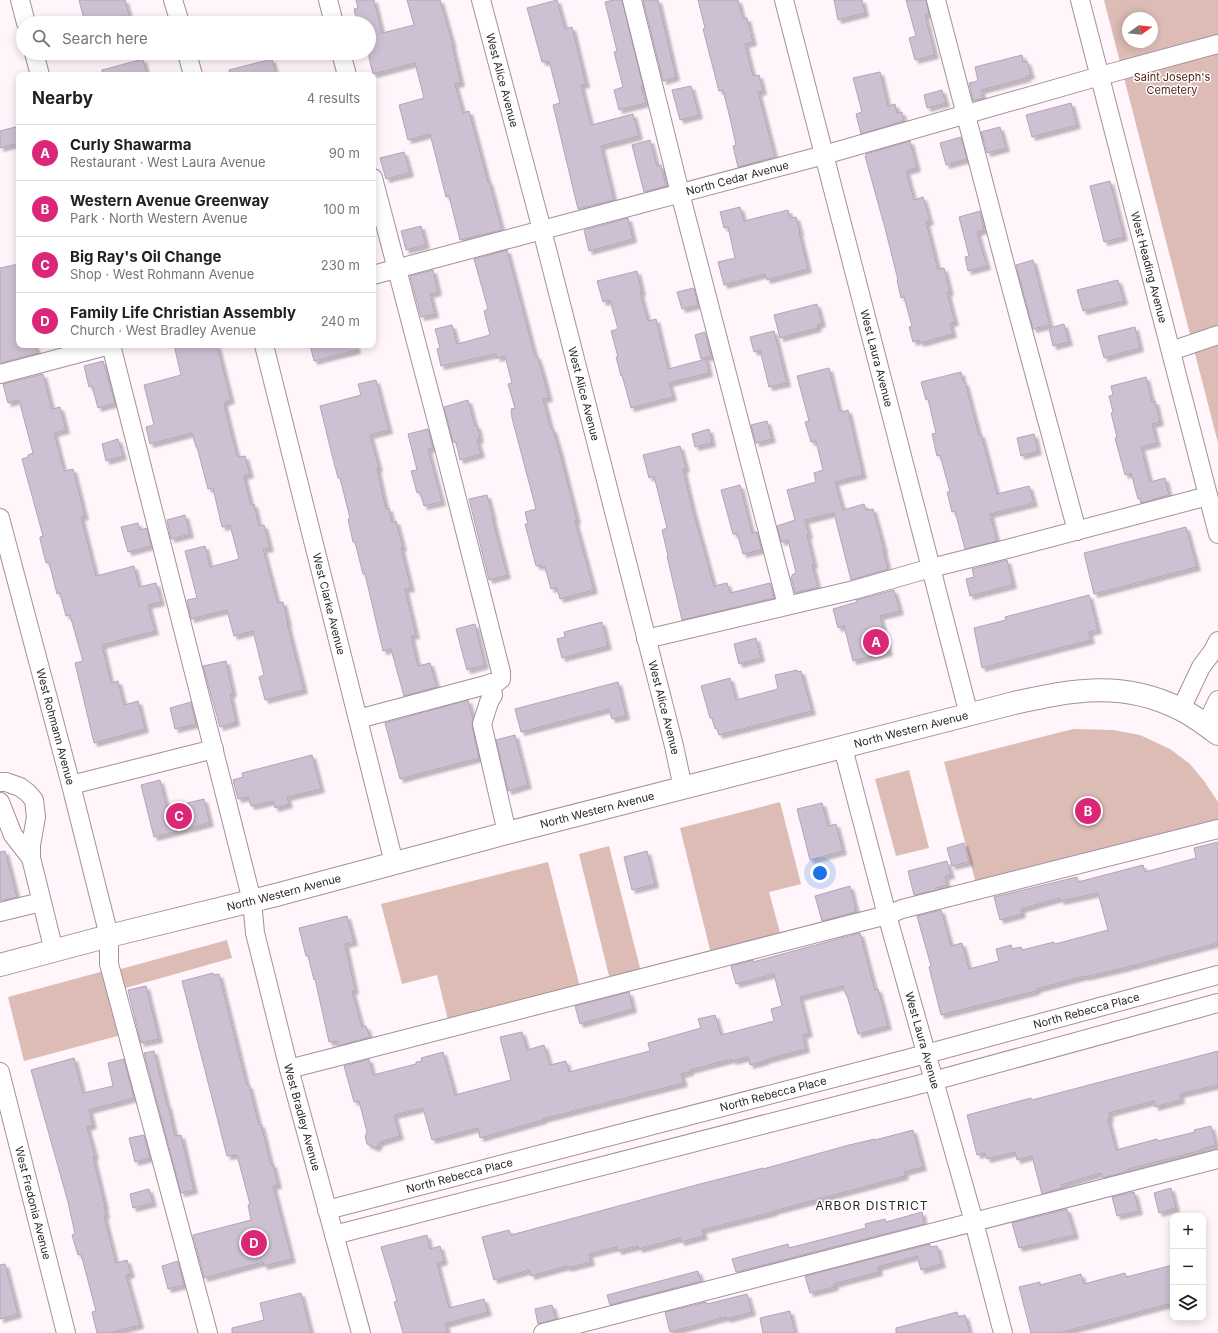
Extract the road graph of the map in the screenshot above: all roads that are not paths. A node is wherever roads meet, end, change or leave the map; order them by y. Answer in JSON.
{"nodes":[{"id":1,"x":20,"y":0,"type":"edge"},
{"id":2,"x":174,"y":0,"type":"edge"},
{"id":3,"x":328,"y":0,"type":"edge"},
{"id":4,"x":481,"y":0,"type":"edge"},
{"id":5,"x":632,"y":0,"type":"edge"},
{"id":6,"x":784,"y":0,"type":"edge"},
{"id":7,"x":936,"y":0,"type":"edge"},
{"id":8,"x":1080,"y":0,"type":"edge"},
{"id":9,"x":24,"y":16,"type":"edge"},
{"id":10,"x":178,"y":16,"type":"edge"},
{"id":11,"x":332,"y":16,"type":"edge"},
{"id":12,"x":1218,"y":44,"type":"edge"},
{"id":13,"x":36,"y":60,"type":"edge"},
{"id":14,"x":189,"y":60,"type":"edge"},
{"id":15,"x":343,"y":60,"type":"edge"},
{"id":16,"x":39,"y":72,"type":"edge"},
{"id":17,"x":192,"y":72,"type":"edge"},
{"id":18,"x":346,"y":72,"type":"edge"},
{"id":19,"x":1100,"y":76,"type":"junction"},
{"id":20,"x":967,"y":114,"type":"junction"},
{"id":21,"x":824,"y":155,"type":"junction"},
{"id":22,"x":376,"y":189,"type":"edge"},
{"id":23,"x":680,"y":193,"type":"junction"},
{"id":24,"x":542,"y":230,"type":"junction"},
{"id":25,"x":397,"y":269,"type":"junction"},
{"id":26,"x":376,"y":274,"type":"edge"},
{"id":27,"x":1218,"y":335,"type":"edge"},
{"id":28,"x":99,"y":348,"type":"edge"},
{"id":29,"x":111,"y":348,"type":"edge"},
{"id":30,"x":265,"y":348,"type":"edge"},
{"id":31,"x":1170,"y":350,"type":"junction"},
{"id":32,"x":0,"y":374,"type":"edge"},
{"id":33,"x":1208,"y":496,"type":"junction"},
{"id":34,"x":0,"y":518,"type":"edge"},
{"id":35,"x":1077,"y":531,"type":"junction"},
{"id":36,"x":1218,"y":534,"type":"edge"},
{"id":37,"x":931,"y":568,"type":"junction"},
{"id":38,"x":787,"y":605,"type":"junction"},
{"id":39,"x":646,"y":639,"type":"junction"},
{"id":40,"x":1218,"y":641,"type":"edge"},
{"id":41,"x":491,"y":683,"type":"junction"},
{"id":42,"x":1218,"y":700,"type":"edge"},
{"id":43,"x":969,"y":716,"type":"junction"},
{"id":44,"x":358,"y":719,"type":"junction"},
{"id":45,"x":1200,"y":721,"type":"edge"},
{"id":46,"x":843,"y":748,"type":"junction"},
{"id":47,"x":214,"y":749,"type":"junction"},
{"id":48,"x":0,"y":782,"type":"edge"},
{"id":49,"x":71,"y":785,"type":"junction"},
{"id":50,"x":683,"y":788,"type":"junction"},
{"id":51,"x":0,"y":802,"type":"edge"},
{"id":52,"x":1218,"y":829,"type":"edge"},
{"id":53,"x":507,"y":833,"type":"junction"},
{"id":54,"x":31,"y":858,"type":"junction"},
{"id":55,"x":394,"y":863,"type":"junction"},
{"id":56,"x":252,"y":901,"type":"junction"},
{"id":57,"x":41,"y":902,"type":"junction"},
{"id":58,"x":0,"y":912,"type":"edge"},
{"id":59,"x":887,"y":915,"type":"junction"},
{"id":60,"x":109,"y":936,"type":"junction"},
{"id":61,"x":54,"y":951,"type":"junction"},
{"id":62,"x":0,"y":965,"type":"edge"},
{"id":63,"x":1218,"y":975,"type":"edge"},
{"id":64,"x":1218,"y":1003,"type":"edge"},
{"id":65,"x":926,"y":1054,"type":"junction"},
{"id":66,"x":289,"y":1069,"type":"junction"},
{"id":67,"x":0,"y":1072,"type":"edge"},
{"id":68,"x":933,"y":1081,"type":"junction"},
{"id":69,"x":1218,"y":1159,"type":"edge"},
{"id":70,"x":327,"y":1210,"type":"junction"},
{"id":71,"x":974,"y":1222,"type":"junction"},
{"id":72,"x":334,"y":1235,"type":"junction"},
{"id":73,"x":66,"y":1333,"type":"edge"},
{"id":74,"x":208,"y":1333,"type":"edge"},
{"id":75,"x":360,"y":1333,"type":"edge"},
{"id":76,"x":543,"y":1333,"type":"edge"},
{"id":77,"x":1004,"y":1333,"type":"edge"}],
"edges":[{"from":1,"to":9,"type":"street"},
{"from":2,"to":10,"type":"street"},
{"from":3,"to":11,"type":"street"},
{"from":4,"to":24,"type":"street","name":"West Alice Avenue"},
{"from":5,"to":23,"type":"street"},
{"from":6,"to":21,"type":"street","name":"West Laura Avenue"},
{"from":7,"to":20,"type":"street"},
{"from":8,"to":19,"type":"street","name":"West Heading Avenue"},
{"from":12,"to":19,"type":"street","name":"North Cedar Avenue"},
{"from":13,"to":16,"type":"street"},
{"from":14,"to":17,"type":"street"},
{"from":15,"to":18,"type":"street"},
{"from":19,"to":20,"type":"street","name":"North Cedar Avenue"},
{"from":19,"to":31,"type":"street","name":"West Heading Avenue"},
{"from":20,"to":21,"type":"street","name":"North Cedar Avenue"},
{"from":20,"to":35,"type":"street"},
{"from":21,"to":23,"type":"street","name":"North Cedar Avenue"},
{"from":21,"to":37,"type":"street","name":"West Laura Avenue"},
{"from":22,"to":25,"type":"street"},
{"from":23,"to":24,"type":"street","name":"North Cedar Avenue"},
{"from":23,"to":38,"type":"street"},
{"from":24,"to":25,"type":"street","name":"North Cedar Avenue"},
{"from":24,"to":39,"type":"street","name":"West Alice Avenue"},
{"from":25,"to":26,"type":"street","name":"North Cedar Avenue"},
{"from":25,"to":41,"type":"street"},
{"from":27,"to":31,"type":"street"},
{"from":28,"to":32,"type":"street"},
{"from":29,"to":47,"type":"street","name":"West Bradley Avenue"},
{"from":30,"to":44,"type":"street","name":"West Clarke Avenue"},
{"from":31,"to":33,"type":"street","name":"West Heading Avenue"},
{"from":33,"to":35,"type":"street"},
{"from":33,"to":36,"type":"street","name":"West Heading Avenue"},
{"from":34,"to":49,"type":"street","name":"West Rohmann Avenue"},
{"from":35,"to":37,"type":"street"},
{"from":37,"to":38,"type":"street"},
{"from":37,"to":43,"type":"street","name":"West Laura Avenue"},
{"from":38,"to":39,"type":"street"},
{"from":39,"to":50,"type":"street","name":"West Alice Avenue"},
{"from":40,"to":45,"type":"street"},
{"from":41,"to":44,"type":"street"},
{"from":41,"to":53,"type":"street"},
{"from":42,"to":45,"type":"street"},
{"from":43,"to":45,"type":"main road","name":"North Western Avenue"},
{"from":43,"to":46,"type":"main road","name":"North Western Avenue"},
{"from":44,"to":55,"type":"street","name":"West Clarke Avenue"},
{"from":46,"to":50,"type":"main road","name":"North Western Avenue"},
{"from":46,"to":59,"type":"street","name":"West Laura Avenue"},
{"from":47,"to":49,"type":"street"},
{"from":47,"to":56,"type":"street","name":"West Bradley Avenue"},
{"from":48,"to":54,"type":"street"},
{"from":49,"to":60,"type":"street","name":"West Rohmann Avenue"},
{"from":50,"to":53,"type":"main road","name":"North Western Avenue"},
{"from":51,"to":54,"type":"street"},
{"from":52,"to":59,"type":"street"},
{"from":53,"to":55,"type":"main road","name":"North Western Avenue"},
{"from":54,"to":57,"type":"street"},
{"from":55,"to":56,"type":"main road","name":"North Western Avenue"},
{"from":56,"to":60,"type":"main road","name":"North Western Avenue"},
{"from":56,"to":66,"type":"street","name":"West Bradley Avenue"},
{"from":57,"to":58,"type":"street"},
{"from":57,"to":61,"type":"street"},
{"from":59,"to":65,"type":"street","name":"West Laura Avenue"},
{"from":59,"to":66,"type":"street"},
{"from":60,"to":61,"type":"main road","name":"North Western Avenue"},
{"from":60,"to":74,"type":"street","name":"West Rohmann Avenue"},
{"from":61,"to":62,"type":"main road","name":"North Western Avenue"},
{"from":63,"to":65,"type":"street","name":"North Rebecca Place"},
{"from":64,"to":68,"type":"street"},
{"from":65,"to":68,"type":"street","name":"West Laura Avenue"},
{"from":65,"to":70,"type":"street","name":"North Rebecca Place"},
{"from":66,"to":70,"type":"street","name":"West Bradley Avenue"},
{"from":67,"to":73,"type":"street","name":"West Fredonia Avenue"},
{"from":68,"to":71,"type":"street","name":"West Laura Avenue"},
{"from":68,"to":72,"type":"street"},
{"from":69,"to":71,"type":"street"},
{"from":70,"to":72,"type":"street","name":"West Bradley Avenue"},
{"from":71,"to":76,"type":"street"},
{"from":71,"to":77,"type":"street","name":"West Laura Avenue"},
{"from":72,"to":75,"type":"street","name":"West Bradley Avenue"}]}
